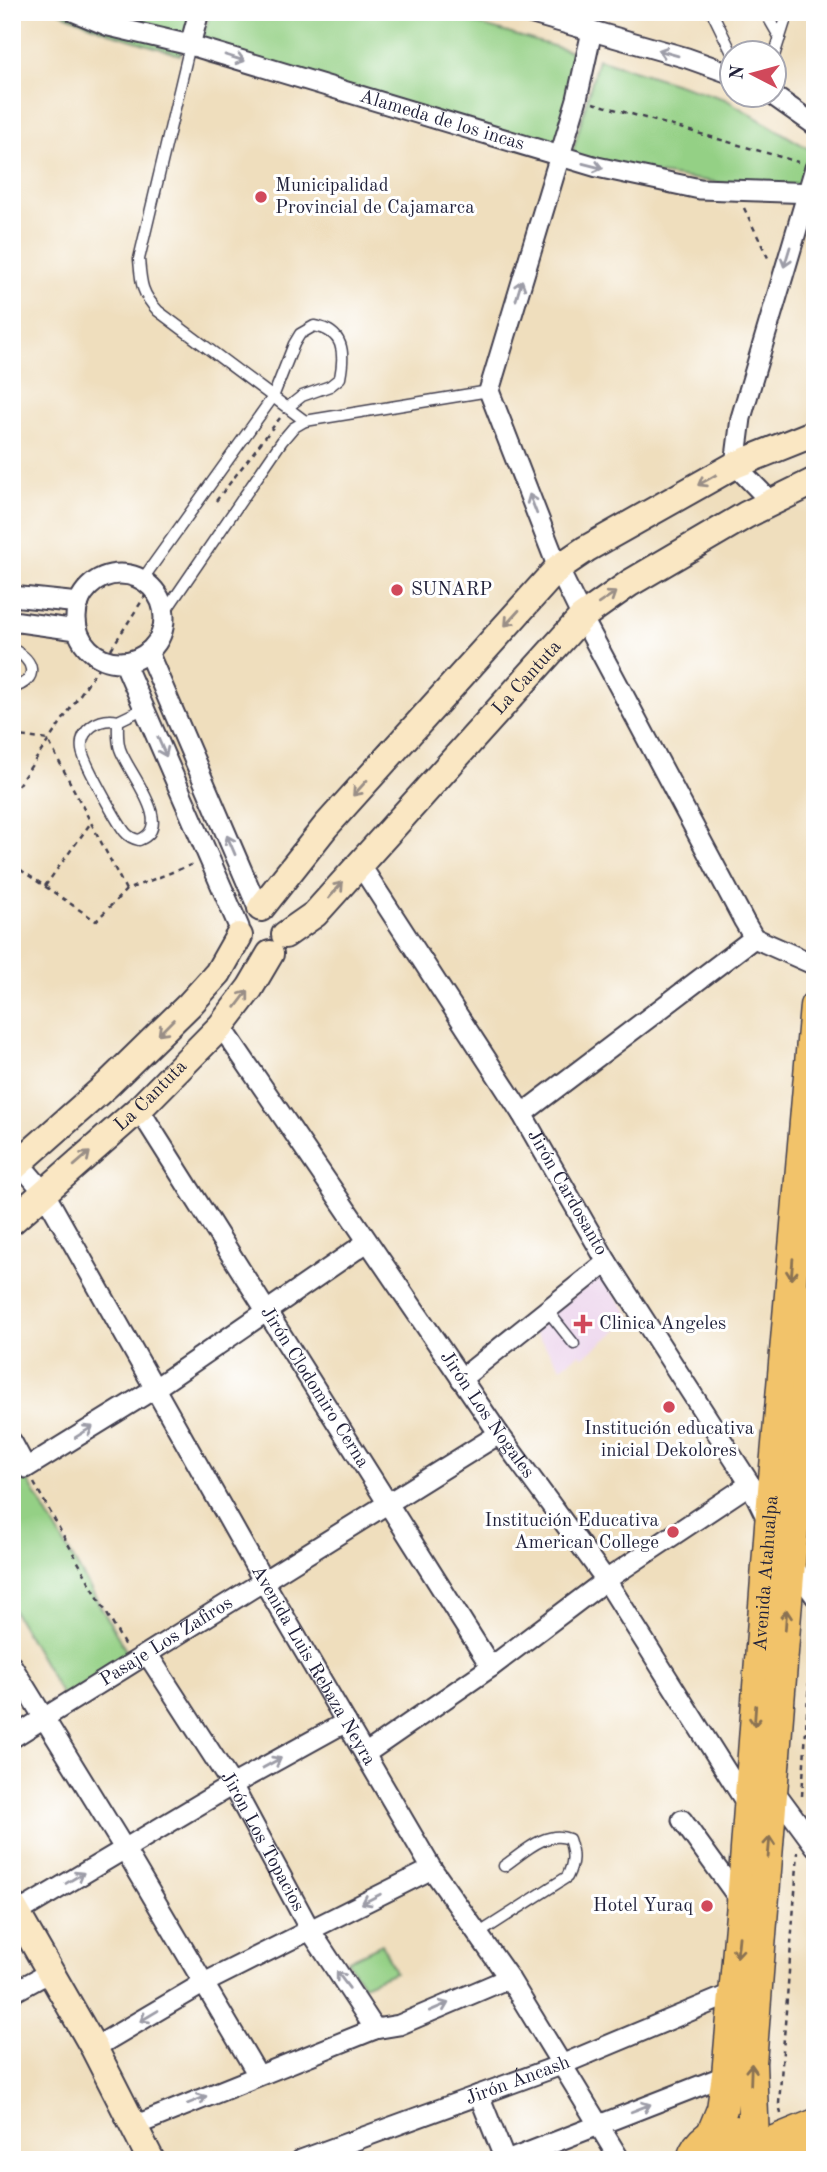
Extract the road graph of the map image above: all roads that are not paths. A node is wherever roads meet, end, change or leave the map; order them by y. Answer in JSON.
{"nodes":[{"id":1,"x":75,"y":12,"type":"edge"},
{"id":2,"x":199,"y":12,"type":"edge"},
{"id":3,"x":526,"y":12,"type":"edge"},
{"id":4,"x":712,"y":12,"type":"edge"},
{"id":5,"x":765,"y":12,"type":"edge"},
{"id":6,"x":788,"y":12,"type":"edge"},
{"id":7,"x":592,"y":31,"type":"junction"},
{"id":8,"x":725,"y":38,"type":"edge"},
{"id":9,"x":780,"y":38,"type":"joint"},
{"id":10,"x":190,"y":45,"type":"junction"},
{"id":11,"x":718,"y":69,"type":"edge"},
{"id":12,"x":788,"y":106,"type":"edge"},
{"id":13,"x":815,"y":125,"type":"edge"},
{"id":14,"x":559,"y":157,"type":"junction"},
{"id":15,"x":809,"y":166,"type":"edge"},
{"id":16,"x":811,"y":192,"type":"edge"},
{"id":17,"x":489,"y":391,"type":"junction"},
{"id":18,"x":273,"y":397,"type":"junction"},
{"id":19,"x":287,"y":408,"type":"junction"},
{"id":20,"x":305,"y":421,"type":"junction"},
{"id":21,"x":815,"y":433,"type":"edge"},
{"id":22,"x":735,"y":465,"type":"junction"},
{"id":23,"x":815,"y":481,"type":"edge"},
{"id":24,"x":771,"y":502,"type":"junction"},
{"id":25,"x":558,"y":568,"type":"junction"},
{"id":26,"x":146,"y":584,"type":"junction"},
{"id":27,"x":12,"y":596,"type":"edge"},
{"id":28,"x":79,"y":603,"type":"junction"},
{"id":29,"x":163,"y":615,"type":"junction"},
{"id":30,"x":582,"y":617,"type":"junction"},
{"id":31,"x":12,"y":621,"type":"edge"},
{"id":32,"x":77,"y":630,"type":"junction"},
{"id":33,"x":12,"y":649,"type":"edge"},
{"id":34,"x":148,"y":652,"type":"junction"},
{"id":35,"x":124,"y":662,"type":"junction"},
{"id":36,"x":12,"y":688,"type":"edge"},
{"id":37,"x":145,"y":708,"type":"junction"},
{"id":38,"x":118,"y":721,"type":"junction"},
{"id":39,"x":359,"y":863,"type":"junction"},
{"id":40,"x":260,"y":908,"type":"junction"},
{"id":41,"x":239,"y":932,"type":"junction"},
{"id":42,"x":754,"y":938,"type":"junction"},
{"id":43,"x":278,"y":944,"type":"junction"},
{"id":44,"x":815,"y":965,"type":"edge"},
{"id":45,"x":815,"y":1006,"type":"edge"},
{"id":46,"x":221,"y":1026,"type":"junction"},
{"id":47,"x":139,"y":1109,"type":"junction"},
{"id":48,"x":522,"y":1114,"type":"junction"},
{"id":49,"x":15,"y":1166,"type":"edge"},
{"id":50,"x":44,"y":1192,"type":"junction"},
{"id":51,"x":12,"y":1221,"type":"edge"},
{"id":52,"x":367,"y":1242,"type":"junction"},
{"id":53,"x":607,"y":1262,"type":"junction"},
{"id":54,"x":815,"y":1296,"type":"edge"},
{"id":55,"x":547,"y":1310,"type":"junction"},
{"id":56,"x":265,"y":1311,"type":"junction"},
{"id":57,"x":575,"y":1344,"type":"dead end"},
{"id":58,"x":461,"y":1379,"type":"junction"},
{"id":59,"x":154,"y":1389,"type":"junction"},
{"id":60,"x":499,"y":1434,"type":"junction"},
{"id":61,"x":17,"y":1455,"type":"edge"},
{"id":62,"x":750,"y":1484,"type":"junction"},
{"id":63,"x":387,"y":1504,"type":"junction"},
{"id":64,"x":770,"y":1525,"type":"junction"},
{"id":65,"x":790,"y":1562,"type":"junction"},
{"id":66,"x":606,"y":1580,"type":"junction"},
{"id":67,"x":264,"y":1582,"type":"junction"},
{"id":68,"x":815,"y":1596,"type":"edge"},
{"id":69,"x":141,"y":1659,"type":"junction"},
{"id":70,"x":12,"y":1666,"type":"edge"},
{"id":71,"x":491,"y":1667,"type":"junction"},
{"id":72,"x":44,"y":1720,"type":"junction"},
{"id":73,"x":346,"y":1722,"type":"junction"},
{"id":74,"x":12,"y":1738,"type":"edge"},
{"id":75,"x":365,"y":1754,"type":"junction"},
{"id":76,"x":232,"y":1785,"type":"junction"},
{"id":77,"x":774,"y":1789,"type":"junction"},
{"id":78,"x":748,"y":1806,"type":"junction"},
{"id":79,"x":682,"y":1820,"type":"dead end"},
{"id":80,"x":815,"y":1846,"type":"edge"},
{"id":81,"x":124,"y":1848,"type":"junction"},
{"id":82,"x":504,"y":1866,"type":"dead end"},
{"id":83,"x":432,"y":1869,"type":"junction"},
{"id":84,"x":742,"y":1903,"type":"junction"},
{"id":85,"x":15,"y":1909,"type":"edge"},
{"id":86,"x":310,"y":1930,"type":"junction"},
{"id":87,"x":478,"y":1934,"type":"junction"},
{"id":88,"x":50,"y":1972,"type":"junction"},
{"id":89,"x":509,"y":1978,"type":"junction"},
{"id":90,"x":204,"y":1983,"type":"junction"},
{"id":91,"x":12,"y":1993,"type":"edge"},
{"id":92,"x":733,"y":1993,"type":"junction"},
{"id":93,"x":375,"y":2029,"type":"junction"},
{"id":94,"x":94,"y":2048,"type":"junction"},
{"id":95,"x":561,"y":2065,"type":"junction"},
{"id":96,"x":258,"y":2075,"type":"junction"},
{"id":97,"x":727,"y":2076,"type":"junction"},
{"id":98,"x":479,"y":2095,"type":"junction"},
{"id":99,"x":599,"y":2124,"type":"junction"},
{"id":100,"x":134,"y":2126,"type":"junction"},
{"id":101,"x":804,"y":2143,"type":"edge"},
{"id":102,"x":701,"y":2149,"type":"edge"},
{"id":103,"x":760,"y":2150,"type":"edge"},
{"id":104,"x":151,"y":2160,"type":"edge"},
{"id":105,"x":301,"y":2160,"type":"edge"},
{"id":106,"x":507,"y":2160,"type":"edge"},
{"id":107,"x":620,"y":2160,"type":"edge"}],
"edges":[{"from":1,"to":10,"type":"street","name":"Alameda de los incas"},
{"from":2,"to":10,"type":"street"},
{"from":3,"to":7,"type":"street"},
{"from":4,"to":8,"type":"lane"},
{"from":5,"to":9,"type":"lane"},
{"from":6,"to":9,"type":"lane"},
{"from":11,"to":7,"type":"street","one_way":true},
{"from":7,"to":14,"type":"street"},
{"from":10,"to":14,"type":"street","name":"Alameda de los incas","one_way":true},
{"from":10,"to":18,"type":"lane"},
{"from":12,"to":13,"type":"street"},
{"from":14,"to":16,"type":"street","name":"Alameda de los incas","one_way":true},
{"from":17,"to":14,"type":"street","one_way":true},
{"from":15,"to":16,"type":"street"},
{"from":16,"to":22,"type":"street","one_way":true},
{"from":17,"to":20,"type":"lane"},
{"from":25,"to":17,"type":"street","one_way":true},
{"from":18,"to":19,"type":"lane"},
{"from":18,"to":19,"type":"lane"},
{"from":18,"to":26,"type":"lane"},
{"from":19,"to":20,"type":"lane"},
{"from":20,"to":29,"type":"lane"},
{"from":21,"to":22,"type":"street","name":"La Cantuta"},
{"from":22,"to":24,"type":"street"},
{"from":22,"to":25,"type":"street","name":"La Cantuta","one_way":true},
{"from":23,"to":24,"type":"street","name":"La Cantuta"},
{"from":30,"to":24,"type":"street","name":"La Cantuta","one_way":true},
{"from":25,"to":30,"type":"street"},
{"from":25,"to":40,"type":"street","name":"La Cantuta","one_way":true},
{"from":26,"to":28,"type":"street"},
{"from":26,"to":29,"type":"street"},
{"from":27,"to":28,"type":"street"},
{"from":28,"to":32,"type":"street"},
{"from":29,"to":34,"type":"street"},
{"from":30,"to":39,"type":"street","name":"La Cantuta"},
{"from":30,"to":42,"type":"street"},
{"from":31,"to":32,"type":"street"},
{"from":32,"to":35,"type":"street"},
{"from":33,"to":36,"type":"lane"},
{"from":34,"to":35,"type":"street"},
{"from":40,"to":34,"type":"street","one_way":true},
{"from":35,"to":37,"type":"street"},
{"from":37,"to":38,"type":"lane"},
{"from":37,"to":41,"type":"street","one_way":true},
{"from":38,"to":38,"type":"lane"},
{"from":43,"to":39,"type":"street","name":"La Cantuta","one_way":true},
{"from":39,"to":48,"type":"street","name":"Jirón Cardosanto"},
{"from":40,"to":41,"type":"street","name":"La Cantuta"},
{"from":40,"to":43,"type":"street"},
{"from":41,"to":43,"type":"street"},
{"from":41,"to":49,"type":"street","name":"La Cantuta","one_way":true},
{"from":42,"to":44,"type":"street"},
{"from":42,"to":48,"type":"street"},
{"from":46,"to":43,"type":"street","name":"La Cantuta","one_way":true},
{"from":45,"to":64,"type":"main road","name":"Avenida Atahualpa","one_way":true},
{"from":46,"to":47,"type":"street","name":"La Cantuta"},
{"from":46,"to":52,"type":"street","name":"Jirón Los Nogales"},
{"from":50,"to":47,"type":"street","name":"La Cantuta","one_way":true},
{"from":47,"to":56,"type":"street","name":"Jirón Clodomiro Cerna"},
{"from":48,"to":53,"type":"street","name":"Jirón Cardosanto"},
{"from":49,"to":50,"type":"street","name":"Avenida Luis Rebaza Neyra"},
{"from":50,"to":51,"type":"street","name":"La Cantuta"},
{"from":50,"to":59,"type":"street","name":"Avenida Luis Rebaza Neyra"},
{"from":52,"to":56,"type":"street"},
{"from":52,"to":58,"type":"street","name":"Jirón Los Nogales"},
{"from":53,"to":55,"type":"street"},
{"from":53,"to":62,"type":"street","name":"Jirón Cardosanto"},
{"from":54,"to":65,"type":"main road","name":"Avenida Atahualpa"},
{"from":55,"to":57,"type":"lane"},
{"from":55,"to":58,"type":"street"},
{"from":56,"to":59,"type":"street"},
{"from":56,"to":63,"type":"street","name":"Jirón Clodomiro Cerna"},
{"from":58,"to":60,"type":"street","name":"Jirón Los Nogales"},
{"from":61,"to":59,"type":"street","one_way":true},
{"from":59,"to":67,"type":"street","name":"Avenida Luis Rebaza Neyra"},
{"from":60,"to":63,"type":"street","name":"Pasaje Los Zafiros"},
{"from":60,"to":66,"type":"street","name":"Jirón Los Nogales"},
{"from":62,"to":64,"type":"street","name":"Jirón Cardosanto"},
{"from":62,"to":66,"type":"street"},
{"from":63,"to":67,"type":"street","name":"Pasaje Los Zafiros"},
{"from":63,"to":71,"type":"street","name":"Jirón Clodomiro Cerna"},
{"from":64,"to":65,"type":"street","name":"Jirón Cardosanto"},
{"from":64,"to":78,"type":"main road","name":"Avenida Atahualpa","one_way":true},
{"from":65,"to":68,"type":"street","name":"Jirón Cardosanto"},
{"from":77,"to":65,"type":"main road","name":"Avenida Atahualpa","one_way":true},
{"from":66,"to":71,"type":"street"},
{"from":66,"to":78,"type":"street","name":"Jirón Los Nogales"},
{"from":67,"to":69,"type":"street","name":"Pasaje Los Zafiros"},
{"from":67,"to":73,"type":"street","name":"Avenida Luis Rebaza Neyra"},
{"from":69,"to":72,"type":"street","name":"Pasaje Los Zafiros"},
{"from":69,"to":76,"type":"street","name":"Jirón Los Topacios"},
{"from":70,"to":72,"type":"street"},
{"from":71,"to":75,"type":"street"},
{"from":72,"to":74,"type":"street","name":"Pasaje Los Zafiros"},
{"from":72,"to":81,"type":"street"},
{"from":73,"to":75,"type":"street","name":"Avenida Luis Rebaza Neyra"},
{"from":76,"to":73,"type":"street","one_way":true},
{"from":75,"to":83,"type":"street","name":"Avenida Luis Rebaza Neyra"},
{"from":76,"to":81,"type":"street"},
{"from":76,"to":86,"type":"street","name":"Jirón Los Topacios"},
{"from":77,"to":80,"type":"street"},
{"from":103,"to":77,"type":"main road","name":"Avenida Atahualpa","one_way":true},
{"from":78,"to":84,"type":"main road","name":"Avenida Atahualpa"},
{"from":79,"to":84,"type":"street"},
{"from":85,"to":81,"type":"street","one_way":true},
{"from":81,"to":90,"type":"street"},
{"from":82,"to":87,"type":"lane"},
{"from":83,"to":86,"type":"street","one_way":true},
{"from":83,"to":87,"type":"street","name":"Avenida Luis Rebaza Neyra"},
{"from":84,"to":92,"type":"main road","name":"Avenida Atahualpa","one_way":true},
{"from":85,"to":88,"type":"street"},
{"from":86,"to":90,"type":"street"},
{"from":93,"to":86,"type":"street","name":"Jirón Los Topacios","one_way":true},
{"from":87,"to":89,"type":"street","name":"Avenida Luis Rebaza Neyra"},
{"from":88,"to":91,"type":"street"},
{"from":88,"to":94,"type":"street"},
{"from":93,"to":89,"type":"street","one_way":true},
{"from":89,"to":95,"type":"street","name":"Avenida Luis Rebaza Neyra"},
{"from":90,"to":94,"type":"street","one_way":true},
{"from":90,"to":96,"type":"street"},
{"from":92,"to":95,"type":"street","name":"Jirón Áncash"},
{"from":92,"to":97,"type":"main road","name":"Avenida Atahualpa"},
{"from":93,"to":96,"type":"street"},
{"from":94,"to":100,"type":"street"},
{"from":95,"to":98,"type":"street","name":"Jirón Áncash"},
{"from":95,"to":99,"type":"street","name":"Avenida Luis Rebaza Neyra"},
{"from":100,"to":96,"type":"street","one_way":true},
{"from":99,"to":97,"type":"street","one_way":true},
{"from":97,"to":102,"type":"main road","name":"Avenida Atahualpa"},
{"from":98,"to":105,"type":"street","name":"Jirón Áncash"},
{"from":98,"to":106,"type":"street"},
{"from":99,"to":106,"type":"street"},
{"from":99,"to":107,"type":"street","name":"Avenida Luis Rebaza Neyra"},
{"from":100,"to":104,"type":"street"},
{"from":101,"to":103,"type":"highway"},
{"from":102,"to":103,"type":"highway"}]}
